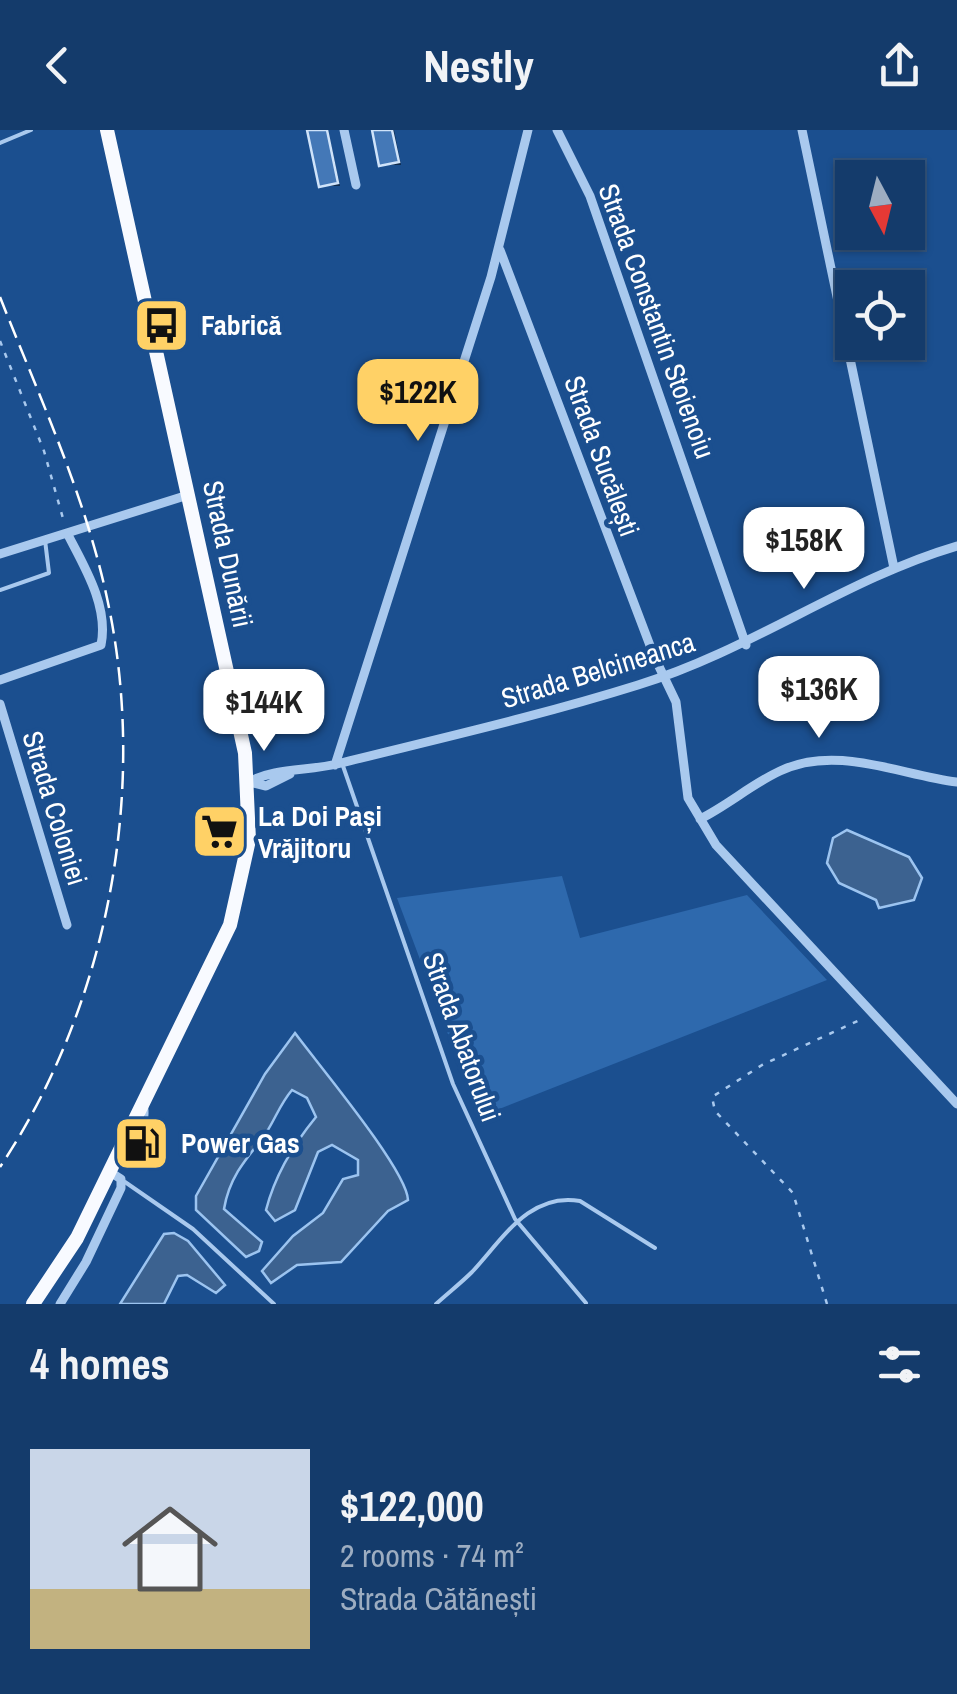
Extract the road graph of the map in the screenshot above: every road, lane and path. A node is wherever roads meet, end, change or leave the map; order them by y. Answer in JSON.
{"nodes":[{"id":1,"x":32,"y":130,"type":"edge"},
{"id":2,"x":107,"y":130,"type":"edge"},
{"id":3,"x":344,"y":130,"type":"edge"},
{"id":4,"x":528,"y":130,"type":"edge"},
{"id":5,"x":557,"y":130,"type":"edge"},
{"id":6,"x":802,"y":130,"type":"edge"},
{"id":7,"x":0,"y":143,"type":"edge"},
{"id":8,"x":356,"y":185,"type":"dead end"},
{"id":9,"x":500,"y":250,"type":"junction"},
{"id":10,"x":0,"y":342,"type":"edge"},
{"id":11,"x":189,"y":495,"type":"junction"},
{"id":12,"x":66,"y":533,"type":"junction"},
{"id":13,"x":45,"y":540,"type":"junction"},
{"id":14,"x":957,"y":546,"type":"edge"},
{"id":15,"x":0,"y":554,"type":"edge"},
{"id":16,"x":894,"y":568,"type":"junction"},
{"id":17,"x":0,"y":590,"type":"edge"},
{"id":18,"x":746,"y":645,"type":"junction"},
{"id":19,"x":665,"y":676,"type":"junction"},
{"id":20,"x":0,"y":680,"type":"edge"},
{"id":21,"x":0,"y":704,"type":"edge"},
{"id":22,"x":338,"y":764,"type":"junction"},
{"id":23,"x":248,"y":782,"type":"junction"},
{"id":24,"x":957,"y":782,"type":"edge"},
{"id":25,"x":700,"y":819,"type":"junction"},
{"id":26,"x":68,"y":925,"type":"dead end"},
{"id":27,"x":874,"y":1014,"type":"junction"},
{"id":28,"x":957,"y":1104,"type":"edge"},
{"id":29,"x":115,"y":1171,"type":"junction"},
{"id":30,"x":515,"y":1218,"type":"junction"},
{"id":31,"x":656,"y":1248,"type":"dead end"},
{"id":32,"x":586,"y":1303,"type":"edge"},
{"id":33,"x":34,"y":1304,"type":"edge"},
{"id":34,"x":60,"y":1304,"type":"edge"},
{"id":35,"x":274,"y":1304,"type":"edge"},
{"id":36,"x":436,"y":1304,"type":"edge"},
{"id":37,"x":827,"y":1304,"type":"edge"}],
"edges":[{"from":1,"to":7,"type":"lane"},
{"from":2,"to":11,"type":"highway","name":"Strada Dunării"},
{"from":3,"to":8,"type":"street"},
{"from":4,"to":9,"type":"street"},
{"from":5,"to":18,"type":"street","name":"Strada Constantin Stoienoiu"},
{"from":6,"to":16,"type":"street"},
{"from":9,"to":19,"type":"street","name":"Strada Sucălești"},
{"from":9,"to":22,"type":"street"},
{"from":10,"to":12,"type":"path"},
{"from":11,"to":12,"type":"street"},
{"from":11,"to":23,"type":"highway","name":"Strada Dunării"},
{"from":12,"to":13,"type":"street"},
{"from":12,"to":20,"type":"street"},
{"from":13,"to":15,"type":"street"},
{"from":13,"to":17,"type":"lane"},
{"from":14,"to":16,"type":"street","name":"Strada Belcineanca"},
{"from":16,"to":18,"type":"street","name":"Strada Belcineanca"},
{"from":18,"to":19,"type":"street","name":"Strada Belcineanca"},
{"from":19,"to":22,"type":"street","name":"Strada Belcineanca"},
{"from":19,"to":25,"type":"street","name":"Strada Sucălești"},
{"from":21,"to":26,"type":"street","name":"Strada Coloniei"},
{"from":22,"to":23,"type":"street","name":"Strada Belcineanca"},
{"from":22,"to":30,"type":"lane","name":"Strada Abatorului"},
{"from":23,"to":29,"type":"highway","name":"Strada Dunării"},
{"from":24,"to":25,"type":"street"},
{"from":25,"to":27,"type":"street","name":"Strada Sucălești"},
{"from":27,"to":28,"type":"street","name":"Strada Sucălești"},
{"from":27,"to":37,"type":"path"},
{"from":29,"to":33,"type":"highway","name":"Strada Dunării"},
{"from":29,"to":34,"type":"street"},
{"from":29,"to":35,"type":"lane"},
{"from":30,"to":31,"type":"lane"},
{"from":30,"to":32,"type":"lane","name":"Strada Abatorului"},
{"from":30,"to":36,"type":"lane"}]}
